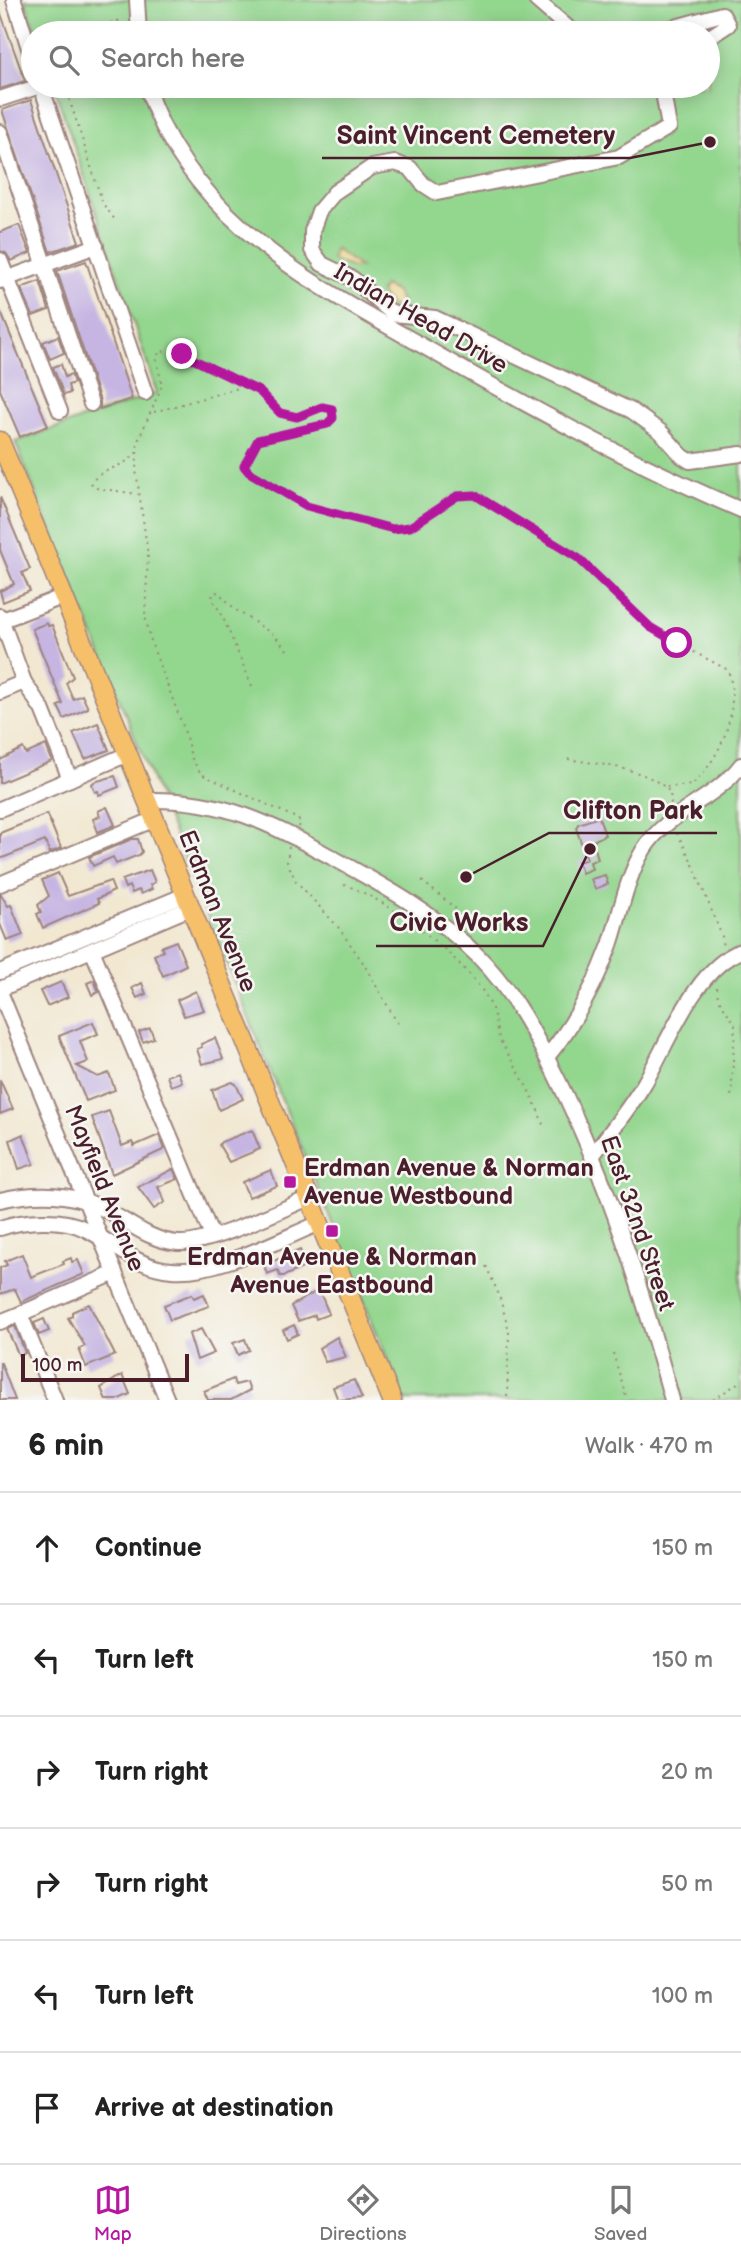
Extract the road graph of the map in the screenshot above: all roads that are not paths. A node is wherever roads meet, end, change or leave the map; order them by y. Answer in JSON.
{"nodes":[{"id":1,"x":13,"y":0,"type":"edge"},
{"id":2,"x":536,"y":0,"type":"edge"},
{"id":3,"x":560,"y":21,"type":"edge"},
{"id":4,"x":697,"y":21,"type":"edge"},
{"id":5,"x":21,"y":24,"type":"edge"},
{"id":6,"x":720,"y":30,"type":"edge"},
{"id":7,"x":21,"y":92,"type":"edge"},
{"id":8,"x":44,"y":98,"type":"edge"},
{"id":9,"x":152,"y":98,"type":"edge"},
{"id":10,"x":664,"y":98,"type":"edge"},
{"id":11,"x":0,"y":99,"type":"edge"},
{"id":12,"x":0,"y":132,"type":"edge"},
{"id":13,"x":96,"y":246,"type":"junction"},
{"id":14,"x":0,"y":260,"type":"edge"},
{"id":15,"x":46,"y":264,"type":"junction"},
{"id":16,"x":4,"y":279,"type":"edge"},
{"id":17,"x":145,"y":393,"type":"dead end"},
{"id":18,"x":91,"y":404,"type":"dead end"},
{"id":19,"x":60,"y":411,"type":"dead end"},
{"id":20,"x":0,"y":441,"type":"edge"},
{"id":21,"x":741,"y":454,"type":"edge"},
{"id":22,"x":6,"y":474,"type":"edge"},
{"id":23,"x":741,"y":510,"type":"edge"},
{"id":24,"x":62,"y":597,"type":"junction"},
{"id":25,"x":1,"y":619,"type":"edge"},
{"id":26,"x":24,"y":682,"type":"junction"},
{"id":27,"x":0,"y":692,"type":"edge"},
{"id":28,"x":128,"y":754,"type":"junction"},
{"id":29,"x":741,"y":765,"type":"edge"},
{"id":30,"x":70,"y":779,"type":"junction"},
{"id":31,"x":149,"y":800,"type":"junction"},
{"id":32,"x":0,"y":809,"type":"edge"},
{"id":33,"x":155,"y":818,"type":"junction"},
{"id":34,"x":0,"y":884,"type":"edge"},
{"id":35,"x":187,"y":901,"type":"junction"},
{"id":36,"x":92,"y":950,"type":"junction"},
{"id":37,"x":741,"y":951,"type":"edge"},
{"id":38,"x":0,"y":972,"type":"edge"},
{"id":39,"x":0,"y":991,"type":"edge"},
{"id":40,"x":547,"y":1057,"type":"junction"},
{"id":41,"x":593,"y":1155,"type":"junction"},
{"id":42,"x":309,"y":1198,"type":"junction"},
{"id":43,"x":0,"y":1200,"type":"edge"},
{"id":44,"x":85,"y":1200,"type":"junction"},
{"id":45,"x":320,"y":1223,"type":"junction"},
{"id":46,"x":0,"y":1228,"type":"edge"},
{"id":47,"x":212,"y":1236,"type":"junction"},
{"id":48,"x":102,"y":1240,"type":"junction"},
{"id":49,"x":115,"y":1273,"type":"junction"},
{"id":50,"x":20,"y":1314,"type":"junction"},
{"id":51,"x":0,"y":1322,"type":"edge"},
{"id":52,"x":55,"y":1400,"type":"edge"},
{"id":53,"x":167,"y":1400,"type":"edge"},
{"id":54,"x":392,"y":1400,"type":"edge"},
{"id":55,"x":672,"y":1400,"type":"edge"}],
"edges":[{"from":1,"to":5,"type":"street"},
{"from":2,"to":3,"type":"street"},
{"from":4,"to":6,"type":"street"},
{"from":7,"to":11,"type":"street"},
{"from":8,"to":13,"type":"street"},
{"from":9,"to":23,"type":"street","name":"Indian Head Drive"},
{"from":10,"to":21,"type":"street"},
{"from":12,"to":15,"type":"street"},
{"from":13,"to":15,"type":"street"},
{"from":13,"to":17,"type":"street"},
{"from":14,"to":16,"type":"street"},
{"from":15,"to":16,"type":"street"},
{"from":15,"to":18,"type":"street"},
{"from":16,"to":19,"type":"street"},
{"from":20,"to":22,"type":"main road","name":"Erdman Avenue"},
{"from":22,"to":24,"type":"main road","name":"Erdman Avenue"},
{"from":24,"to":25,"type":"street"},
{"from":24,"to":28,"type":"main road","name":"Erdman Avenue"},
{"from":25,"to":26,"type":"street"},
{"from":26,"to":27,"type":"street"},
{"from":26,"to":30,"type":"street"},
{"from":28,"to":30,"type":"street"},
{"from":28,"to":31,"type":"main road","name":"Erdman Avenue"},
{"from":29,"to":40,"type":"street"},
{"from":30,"to":32,"type":"street"},
{"from":31,"to":33,"type":"main road","name":"Erdman Avenue"},
{"from":31,"to":40,"type":"street","name":"East 32nd Street"},
{"from":33,"to":34,"type":"street"},
{"from":33,"to":35,"type":"main road","name":"Erdman Avenue"},
{"from":35,"to":36,"type":"street"},
{"from":35,"to":38,"type":"street"},
{"from":35,"to":42,"type":"main road","name":"Erdman Avenue"},
{"from":36,"to":39,"type":"street"},
{"from":36,"to":47,"type":"street"},
{"from":37,"to":41,"type":"street"},
{"from":39,"to":44,"type":"street","name":"Mayfield Avenue"},
{"from":40,"to":41,"type":"street","name":"East 32nd Street"},
{"from":41,"to":55,"type":"street","name":"East 32nd Street"},
{"from":42,"to":45,"type":"main road","name":"Erdman Avenue"},
{"from":42,"to":47,"type":"street"},
{"from":43,"to":44,"type":"street"},
{"from":44,"to":47,"type":"street"},
{"from":44,"to":48,"type":"street","name":"Mayfield Avenue"},
{"from":45,"to":48,"type":"street"},
{"from":45,"to":54,"type":"main road","name":"Erdman Avenue"},
{"from":46,"to":48,"type":"street"},
{"from":48,"to":49,"type":"street","name":"Mayfield Avenue"},
{"from":49,"to":50,"type":"street"},
{"from":49,"to":53,"type":"street","name":"Mayfield Avenue"},
{"from":50,"to":51,"type":"street"},
{"from":50,"to":52,"type":"street"}]}
